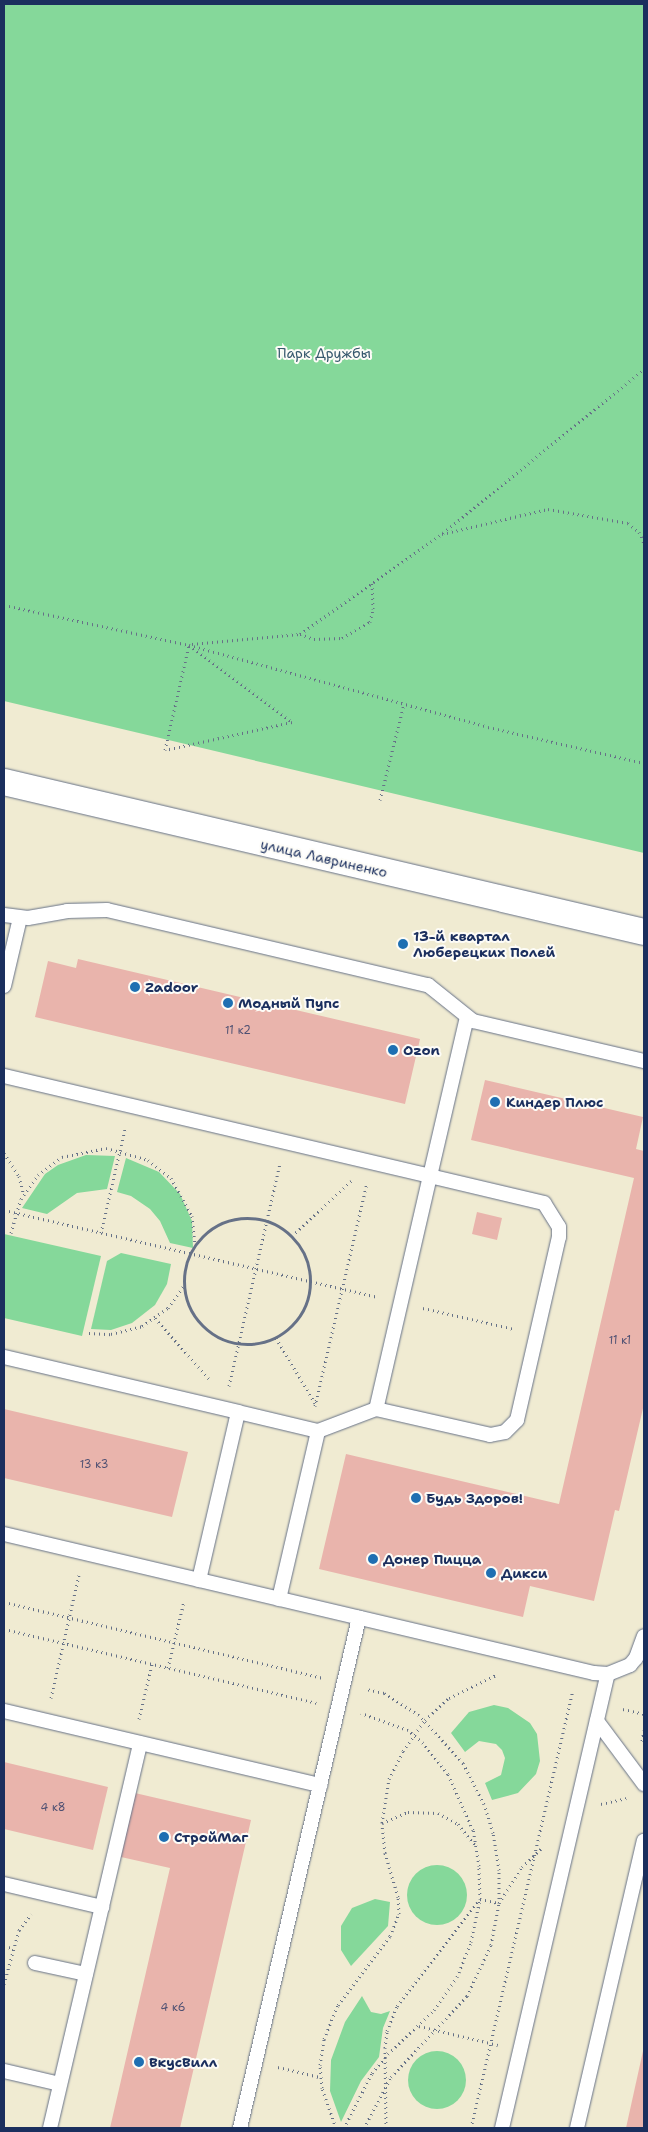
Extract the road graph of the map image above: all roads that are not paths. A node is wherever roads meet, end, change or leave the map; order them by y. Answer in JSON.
{"nodes":[{"id":1,"x":4,"y":782,"type":"edge"},
{"id":2,"x":4,"y":915,"type":"edge"},
{"id":3,"x":20,"y":918,"type":"junction"},
{"id":4,"x":644,"y":932,"type":"edge"},
{"id":5,"x":4,"y":986,"type":"edge"},
{"id":6,"x":467,"y":1017,"type":"junction"},
{"id":7,"x":644,"y":1061,"type":"edge"},
{"id":8,"x":4,"y":1076,"type":"edge"},
{"id":9,"x":430,"y":1176,"type":"junction"},
{"id":10,"x":4,"y":1357,"type":"edge"},
{"id":11,"x":376,"y":1409,"type":"junction"},
{"id":12,"x":238,"y":1412,"type":"junction"},
{"id":13,"x":314,"y":1430,"type":"junction"},
{"id":14,"x":4,"y":1534,"type":"edge"},
{"id":15,"x":194,"y":1579,"type":"junction"},
{"id":16,"x":279,"y":1599,"type":"junction"},
{"id":17,"x":359,"y":1618,"type":"junction"},
{"id":18,"x":644,"y":1636,"type":"edge"},
{"id":19,"x":608,"y":1674,"type":"junction"},
{"id":20,"x":4,"y":1711,"type":"edge"},
{"id":21,"x":597,"y":1721,"type":"junction"},
{"id":22,"x":137,"y":1742,"type":"junction"},
{"id":23,"x":644,"y":1784,"type":"edge"},
{"id":24,"x":320,"y":1785,"type":"junction"},
{"id":25,"x":644,"y":1841,"type":"edge"},
{"id":26,"x":4,"y":1884,"type":"edge"},
{"id":27,"x":102,"y":1906,"type":"junction"},
{"id":28,"x":35,"y":1963,"type":"dead end"},
{"id":29,"x":86,"y":1974,"type":"junction"},
{"id":30,"x":4,"y":2071,"type":"edge"},
{"id":31,"x":60,"y":2084,"type":"junction"},
{"id":32,"x":50,"y":2128,"type":"edge"},
{"id":33,"x":240,"y":2128,"type":"edge"},
{"id":34,"x":502,"y":2128,"type":"edge"},
{"id":35,"x":578,"y":2128,"type":"edge"}],
"edges":[{"from":1,"to":4,"type":"street","name":"улица Лавриненко"},
{"from":2,"to":3,"type":"lane"},
{"from":3,"to":5,"type":"lane"},
{"from":3,"to":6,"type":"lane"},
{"from":6,"to":7,"type":"lane"},
{"from":6,"to":9,"type":"lane"},
{"from":8,"to":9,"type":"lane"},
{"from":9,"to":11,"type":"lane"},
{"from":9,"to":11,"type":"lane"},
{"from":10,"to":12,"type":"lane"},
{"from":11,"to":13,"type":"lane"},
{"from":12,"to":13,"type":"lane"},
{"from":12,"to":15,"type":"lane"},
{"from":13,"to":16,"type":"lane"},
{"from":14,"to":15,"type":"lane"},
{"from":15,"to":16,"type":"lane"},
{"from":16,"to":17,"type":"lane"},
{"from":17,"to":19,"type":"lane"},
{"from":17,"to":24,"type":"lane"},
{"from":18,"to":19,"type":"lane"},
{"from":19,"to":21,"type":"lane"},
{"from":20,"to":22,"type":"lane"},
{"from":21,"to":23,"type":"lane"},
{"from":21,"to":34,"type":"lane"},
{"from":22,"to":24,"type":"lane"},
{"from":22,"to":27,"type":"lane"},
{"from":24,"to":33,"type":"lane"},
{"from":25,"to":35,"type":"lane"},
{"from":26,"to":27,"type":"lane"},
{"from":27,"to":29,"type":"lane"},
{"from":28,"to":29,"type":"lane"},
{"from":29,"to":31,"type":"lane"},
{"from":30,"to":31,"type":"lane"},
{"from":31,"to":32,"type":"lane"}]}
